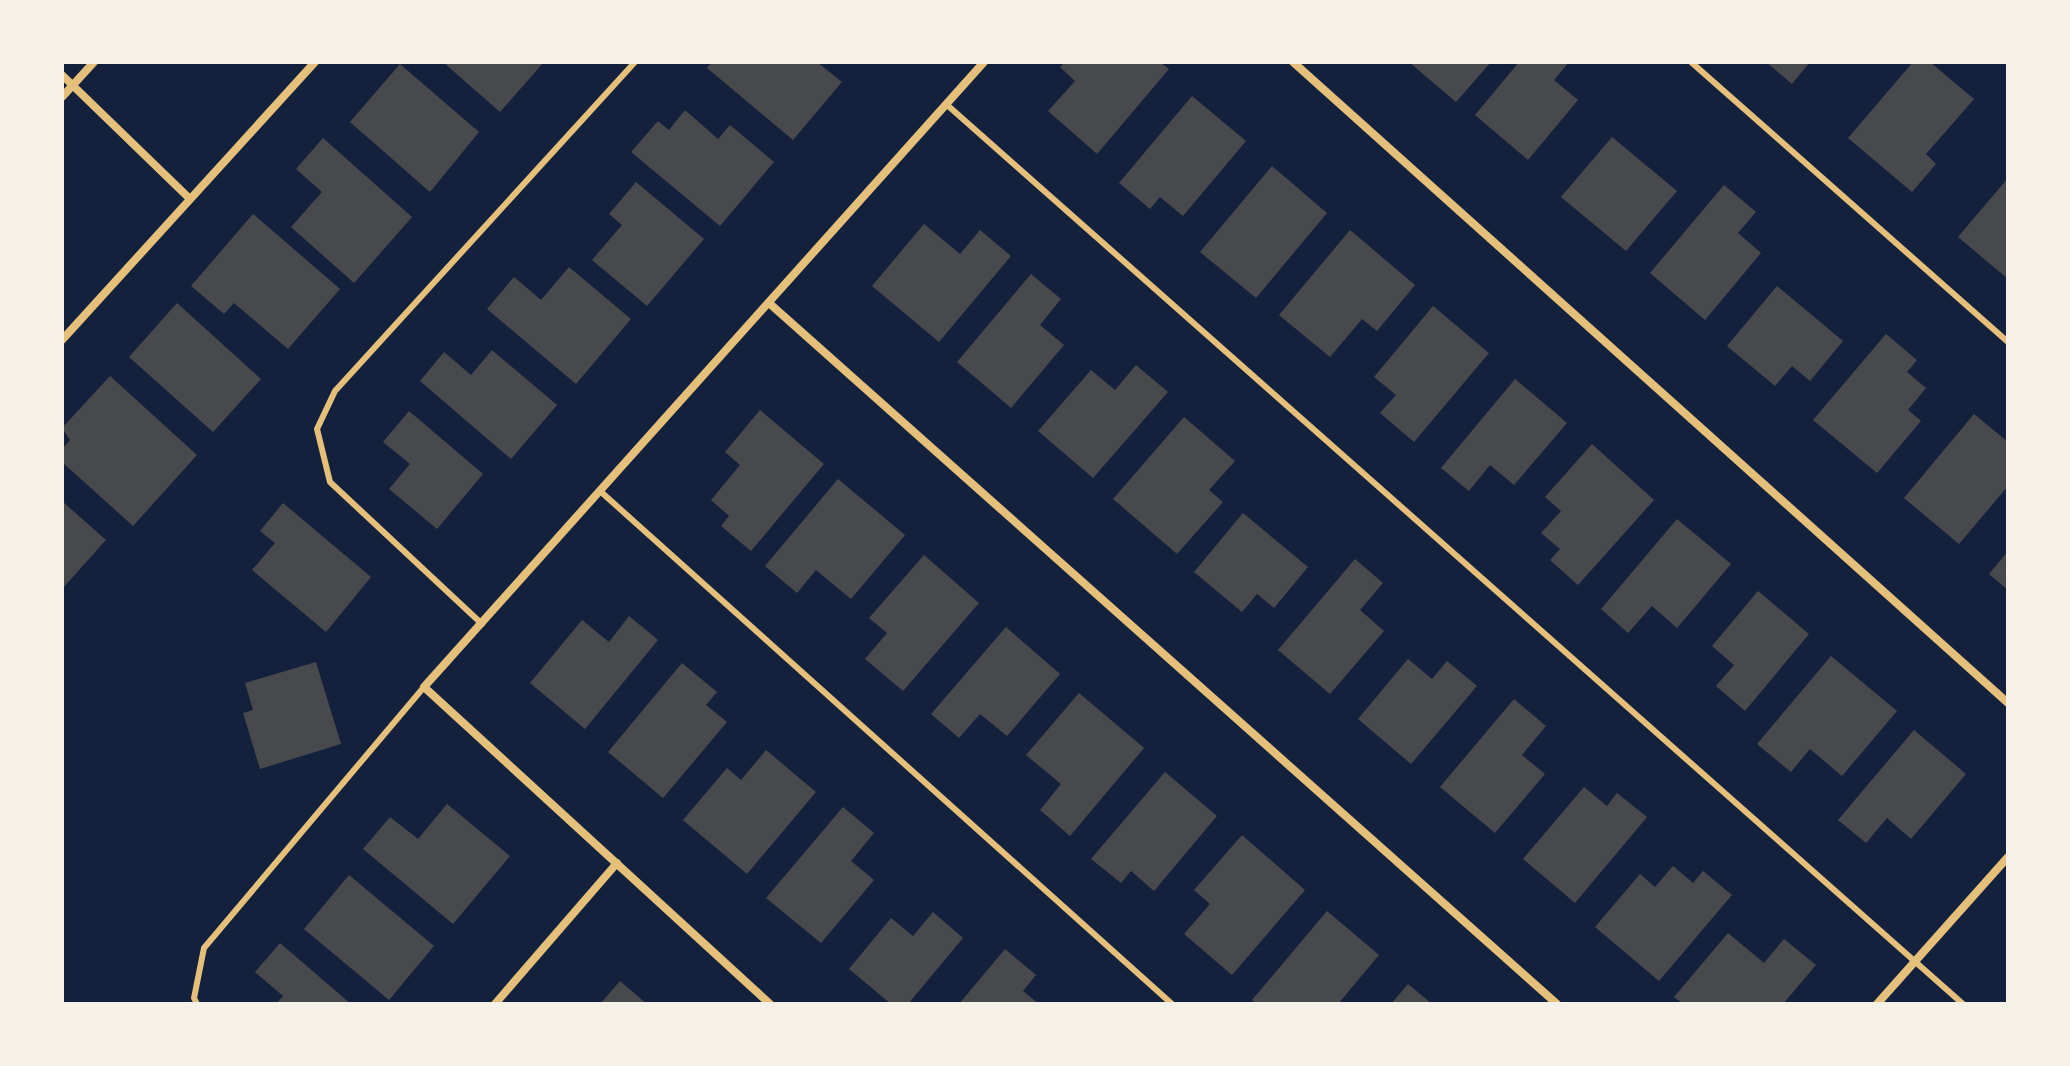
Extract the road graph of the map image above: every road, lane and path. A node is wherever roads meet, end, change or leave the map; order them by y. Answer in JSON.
{"nodes":[{"id":1,"x":94,"y":62,"type":"edge"},
{"id":2,"x":315,"y":62,"type":"edge"},
{"id":3,"x":635,"y":62,"type":"edge"},
{"id":4,"x":984,"y":62,"type":"edge"},
{"id":5,"x":1293,"y":62,"type":"edge"},
{"id":6,"x":1691,"y":62,"type":"edge"},
{"id":7,"x":62,"y":75,"type":"edge"},
{"id":8,"x":73,"y":85,"type":"junction"},
{"id":9,"x":62,"y":97,"type":"edge"},
{"id":10,"x":946,"y":104,"type":"junction"},
{"id":11,"x":190,"y":199,"type":"junction"},
{"id":12,"x":769,"y":303,"type":"junction"},
{"id":13,"x":62,"y":340,"type":"edge"},
{"id":14,"x":2008,"y":342,"type":"edge"},
{"id":15,"x":600,"y":491,"type":"junction"},
{"id":16,"x":482,"y":624,"type":"junction"},
{"id":17,"x":424,"y":687,"type":"junction"},
{"id":18,"x":2008,"y":703,"type":"edge"},
{"id":19,"x":2008,"y":857,"type":"edge"},
{"id":20,"x":617,"y":863,"type":"junction"},
{"id":21,"x":1914,"y":962,"type":"junction"},
{"id":22,"x":197,"y":1004,"type":"edge"},
{"id":23,"x":495,"y":1004,"type":"edge"},
{"id":24,"x":770,"y":1004,"type":"edge"},
{"id":25,"x":1172,"y":1004,"type":"edge"},
{"id":26,"x":1557,"y":1004,"type":"edge"},
{"id":27,"x":1877,"y":1004,"type":"edge"},
{"id":28,"x":1963,"y":1004,"type":"edge"}],
"edges":[{"from":1,"to":8,"type":"street"},
{"from":2,"to":11,"type":"street"},
{"from":3,"to":16,"type":"lane"},
{"from":4,"to":10,"type":"street"},
{"from":5,"to":18,"type":"street"},
{"from":6,"to":14,"type":"lane"},
{"from":7,"to":8,"type":"street"},
{"from":8,"to":9,"type":"street"},
{"from":8,"to":11,"type":"street"},
{"from":10,"to":12,"type":"street"},
{"from":10,"to":21,"type":"lane"},
{"from":11,"to":13,"type":"street"},
{"from":12,"to":15,"type":"street"},
{"from":12,"to":26,"type":"street"},
{"from":15,"to":16,"type":"street"},
{"from":15,"to":25,"type":"lane"},
{"from":16,"to":17,"type":"street"},
{"from":17,"to":20,"type":"street"},
{"from":17,"to":22,"type":"lane"},
{"from":19,"to":21,"type":"street"},
{"from":20,"to":23,"type":"street"},
{"from":20,"to":24,"type":"street"},
{"from":21,"to":27,"type":"street"},
{"from":21,"to":28,"type":"lane"}]}
